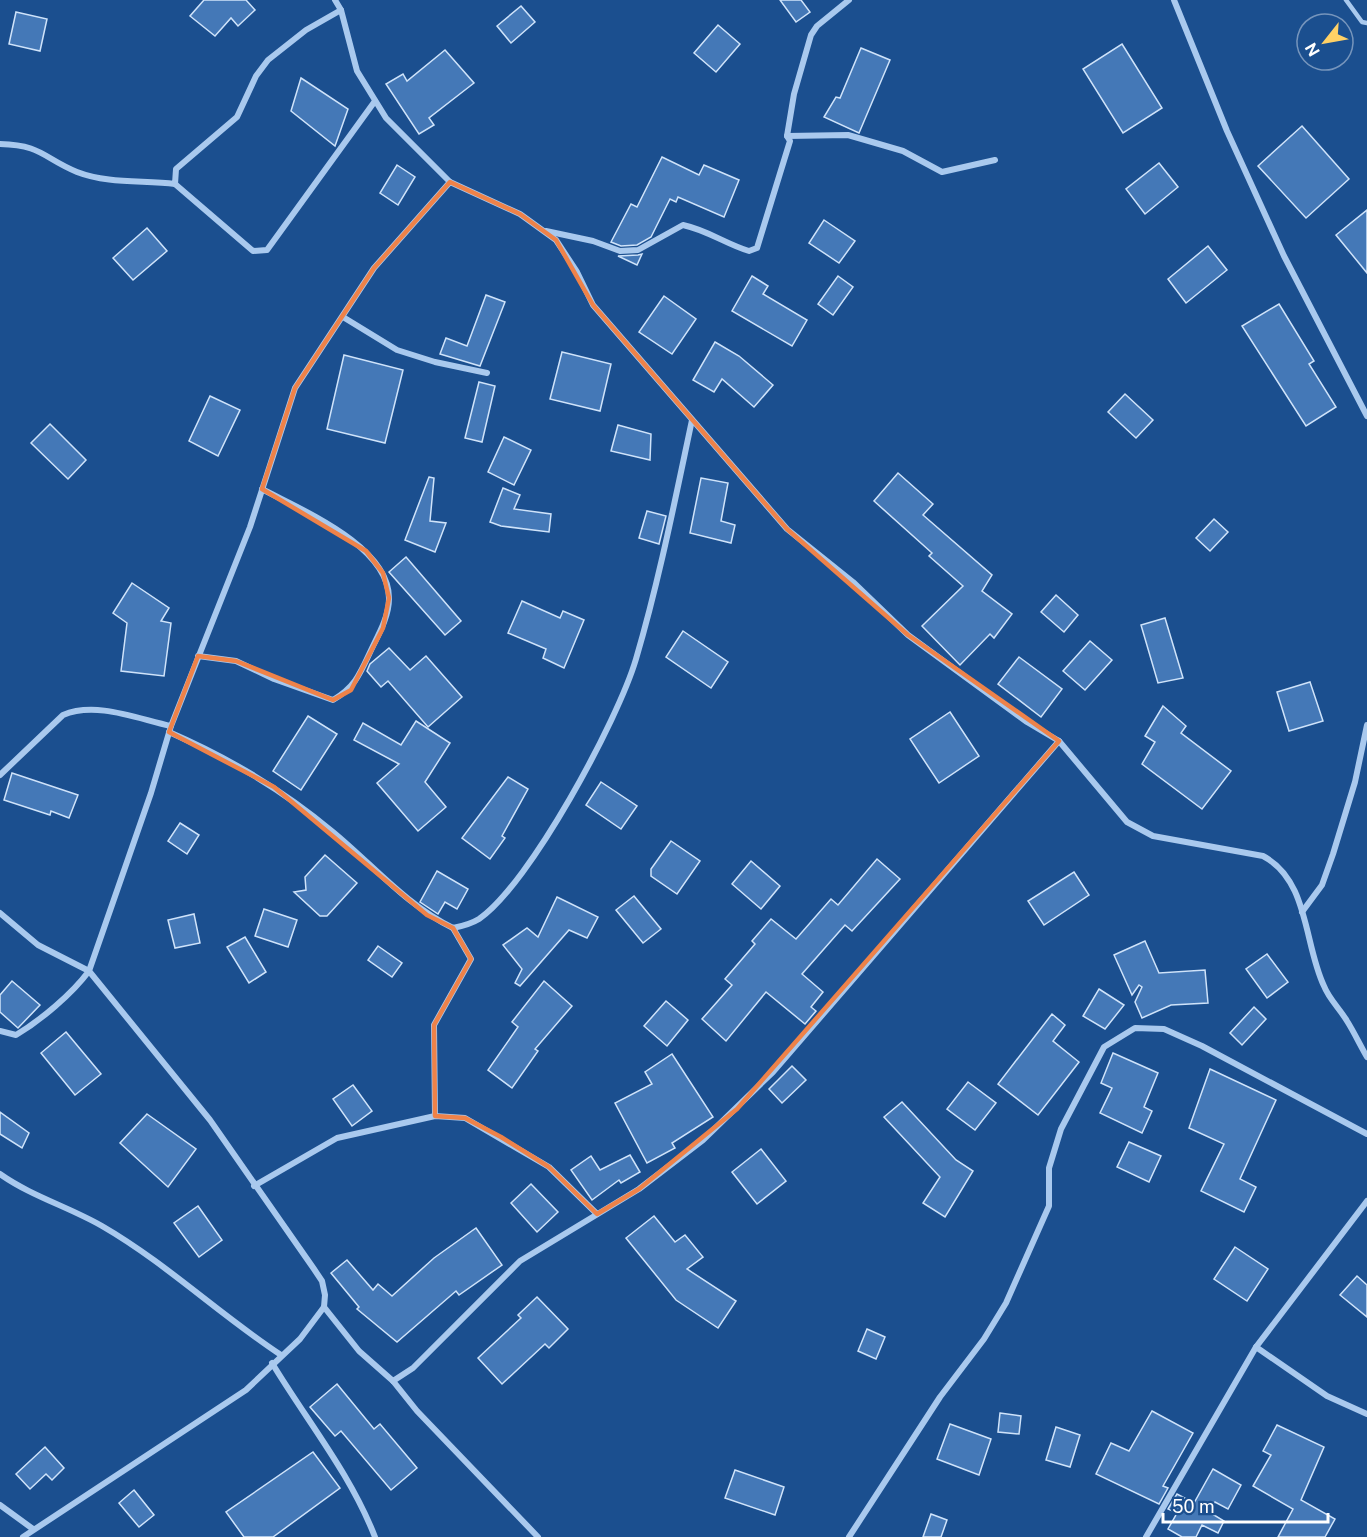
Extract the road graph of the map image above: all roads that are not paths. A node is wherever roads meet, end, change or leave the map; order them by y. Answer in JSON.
{"nodes":[{"id":1,"x":335,"y":0,"type":"edge"},
{"id":2,"x":849,"y":0,"type":"edge"},
{"id":3,"x":1174,"y":0,"type":"edge"},
{"id":4,"x":1346,"y":0,"type":"edge"},
{"id":5,"x":341,"y":10,"type":"junction"},
{"id":6,"x":1367,"y":23,"type":"edge"},
{"id":7,"x":375,"y":101,"type":"junction"},
{"id":8,"x":787,"y":136,"type":"junction"},
{"id":9,"x":0,"y":144,"type":"edge"},
{"id":10,"x":995,"y":160,"type":"dead end"},
{"id":11,"x":450,"y":182,"type":"junction"},
{"id":12,"x":175,"y":184,"type":"junction"},
{"id":13,"x":546,"y":231,"type":"junction"},
{"id":14,"x":343,"y":317,"type":"junction"},
{"id":15,"x":487,"y":373,"type":"dead end"},
{"id":16,"x":1367,"y":416,"type":"edge"},
{"id":17,"x":692,"y":420,"type":"junction"},
{"id":18,"x":262,"y":489,"type":"junction"},
{"id":19,"x":198,"y":656,"type":"junction"},
{"id":20,"x":1367,"y":725,"type":"edge"},
{"id":21,"x":170,"y":729,"type":"junction"},
{"id":22,"x":1059,"y":741,"type":"junction"},
{"id":23,"x":0,"y":775,"type":"edge"},
{"id":24,"x":1302,"y":912,"type":"junction"},
{"id":25,"x":0,"y":913,"type":"edge"},
{"id":26,"x":453,"y":928,"type":"junction"},
{"id":27,"x":89,"y":971,"type":"junction"},
{"id":28,"x":0,"y":1031,"type":"edge"},
{"id":29,"x":1367,"y":1057,"type":"edge"},
{"id":30,"x":435,"y":1116,"type":"junction"},
{"id":31,"x":1367,"y":1134,"type":"edge"},
{"id":32,"x":0,"y":1174,"type":"edge"},
{"id":33,"x":254,"y":1186,"type":"junction"},
{"id":34,"x":1367,"y":1201,"type":"edge"},
{"id":35,"x":597,"y":1214,"type":"junction"},
{"id":36,"x":324,"y":1307,"type":"junction"},
{"id":37,"x":1256,"y":1347,"type":"junction"},
{"id":38,"x":281,"y":1355,"type":"junction"},
{"id":39,"x":272,"y":1363,"type":"junction"},
{"id":40,"x":393,"y":1381,"type":"junction"},
{"id":41,"x":1367,"y":1414,"type":"edge"},
{"id":42,"x":0,"y":1505,"type":"edge"},
{"id":43,"x":33,"y":1529,"type":"junction"},
{"id":44,"x":23,"y":1537,"type":"edge"},
{"id":45,"x":375,"y":1537,"type":"edge"},
{"id":46,"x":538,"y":1537,"type":"edge"},
{"id":47,"x":849,"y":1537,"type":"edge"},
{"id":48,"x":1146,"y":1537,"type":"edge"}],
"edges":[{"from":1,"to":5,"type":"street"},
{"from":2,"to":8,"type":"street"},
{"from":3,"to":16,"type":"street"},
{"from":4,"to":6,"type":"lane"},
{"from":5,"to":7,"type":"street"},
{"from":5,"to":12,"type":"street"},
{"from":7,"to":11,"type":"street"},
{"from":7,"to":12,"type":"street"},
{"from":8,"to":10,"type":"street"},
{"from":8,"to":13,"type":"street"},
{"from":9,"to":12,"type":"street"},
{"from":11,"to":13,"type":"street"},
{"from":11,"to":14,"type":"street"},
{"from":13,"to":17,"type":"street"},
{"from":14,"to":15,"type":"street"},
{"from":14,"to":18,"type":"street"},
{"from":17,"to":22,"type":"street"},
{"from":17,"to":26,"type":"street"},
{"from":18,"to":19,"type":"street"},
{"from":18,"to":19,"type":"street"},
{"from":19,"to":21,"type":"street"},
{"from":20,"to":24,"type":"street"},
{"from":21,"to":23,"type":"street"},
{"from":21,"to":26,"type":"street"},
{"from":21,"to":27,"type":"street"},
{"from":22,"to":24,"type":"street"},
{"from":22,"to":35,"type":"street"},
{"from":24,"to":29,"type":"street"},
{"from":25,"to":27,"type":"street"},
{"from":26,"to":30,"type":"street"},
{"from":27,"to":28,"type":"street"},
{"from":27,"to":33,"type":"street"},
{"from":30,"to":33,"type":"street"},
{"from":30,"to":35,"type":"street"},
{"from":31,"to":47,"type":"street"},
{"from":32,"to":38,"type":"street"},
{"from":33,"to":36,"type":"street"},
{"from":34,"to":37,"type":"street"},
{"from":35,"to":40,"type":"street"},
{"from":36,"to":38,"type":"street"},
{"from":36,"to":40,"type":"street"},
{"from":37,"to":41,"type":"street"},
{"from":37,"to":48,"type":"street"},
{"from":38,"to":39,"type":"street"},
{"from":39,"to":43,"type":"street"},
{"from":39,"to":45,"type":"street"},
{"from":40,"to":46,"type":"street"},
{"from":42,"to":43,"type":"street"},
{"from":43,"to":44,"type":"street"}]}
